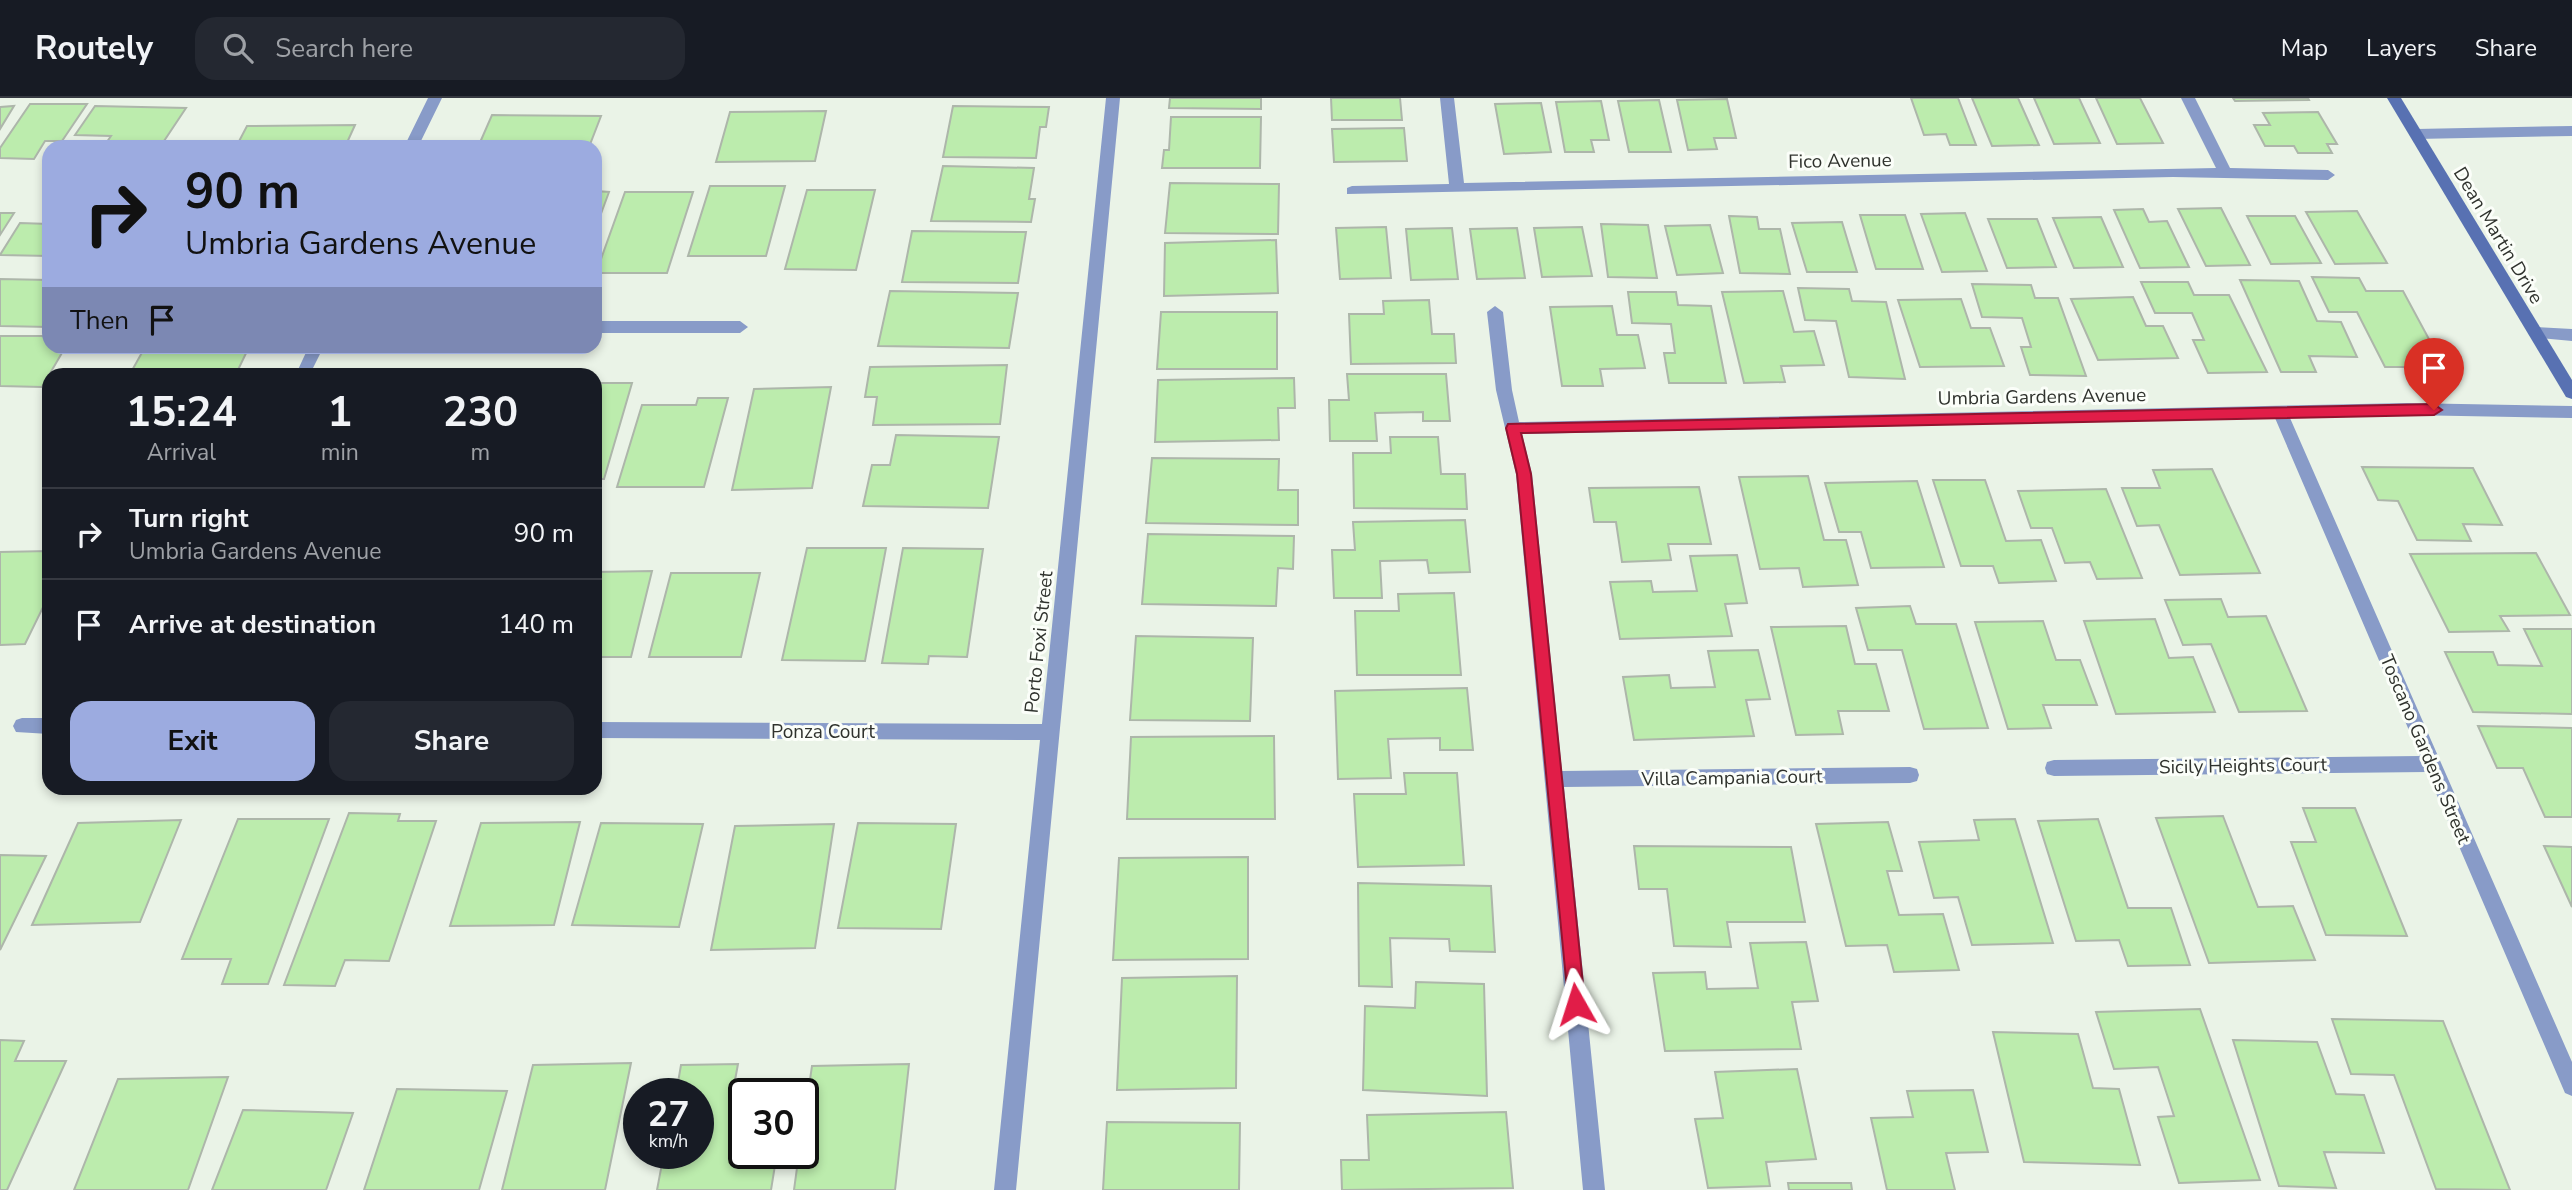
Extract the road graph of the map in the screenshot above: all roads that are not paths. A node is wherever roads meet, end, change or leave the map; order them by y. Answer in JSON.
{"nodes":[{"id":1,"x":435,"y":98,"type":"edge"},
{"id":2,"x":1113,"y":98,"type":"edge"},
{"id":3,"x":1447,"y":98,"type":"edge"},
{"id":4,"x":2188,"y":98,"type":"edge"},
{"id":5,"x":2394,"y":98,"type":"edge"},
{"id":6,"x":2572,"y":131,"type":"edge"},
{"id":7,"x":2416,"y":134,"type":"junction"},
{"id":8,"x":414,"y":140,"type":"edge"},
{"id":9,"x":2226,"y":174,"type":"junction"},
{"id":10,"x":2329,"y":175,"type":"dead end"},
{"id":11,"x":1457,"y":188,"type":"junction"},
{"id":12,"x":1352,"y":191,"type":"dead end"},
{"id":13,"x":1494,"y":312,"type":"dead end"},
{"id":14,"x":602,"y":327,"type":"edge"},
{"id":15,"x":740,"y":327,"type":"dead end"},
{"id":16,"x":2536,"y":333,"type":"junction"},
{"id":17,"x":2572,"y":335,"type":"edge"},
{"id":18,"x":2572,"y":393,"type":"edge"},
{"id":19,"x":2280,"y":412,"type":"junction"},
{"id":20,"x":2572,"y":412,"type":"edge"},
{"id":21,"x":1513,"y":428,"type":"junction"},
{"id":22,"x":22,"y":726,"type":"dead end"},
{"id":23,"x":42,"y":726,"type":"edge"},
{"id":24,"x":602,"y":730,"type":"edge"},
{"id":25,"x":1051,"y":732,"type":"junction"},
{"id":26,"x":2433,"y":764,"type":"junction"},
{"id":27,"x":2054,"y":768,"type":"dead end"},
{"id":28,"x":1910,"y":775,"type":"dead end"},
{"id":29,"x":1554,"y":779,"type":"junction"},
{"id":30,"x":2572,"y":1086,"type":"edge"},
{"id":31,"x":1005,"y":1190,"type":"edge"},
{"id":32,"x":1594,"y":1190,"type":"edge"}],
"edges":[{"from":1,"to":8,"type":"street"},
{"from":2,"to":25,"type":"street","name":"Porto Foxi Street"},
{"from":3,"to":11,"type":"street"},
{"from":4,"to":9,"type":"street"},
{"from":5,"to":7,"type":"street","name":"Dean Martin Drive"},
{"from":6,"to":7,"type":"street"},
{"from":7,"to":16,"type":"street","name":"Dean Martin Drive"},
{"from":9,"to":10,"type":"street","name":"Fico Avenue"},
{"from":9,"to":11,"type":"street","name":"Fico Avenue"},
{"from":11,"to":12,"type":"street","name":"Fico Avenue"},
{"from":13,"to":21,"type":"street"},
{"from":14,"to":15,"type":"street"},
{"from":16,"to":17,"type":"street"},
{"from":16,"to":18,"type":"street","name":"Dean Martin Drive"},
{"from":19,"to":20,"type":"street","name":"Umbria Gardens Avenue"},
{"from":19,"to":21,"type":"street","name":"Umbria Gardens Avenue"},
{"from":19,"to":26,"type":"street","name":"Toscano Gardens Street"},
{"from":21,"to":29,"type":"street"},
{"from":22,"to":23,"type":"street"},
{"from":24,"to":25,"type":"street","name":"Ponza Court"},
{"from":25,"to":31,"type":"street","name":"Porto Foxi Street"},
{"from":26,"to":27,"type":"street","name":"Sicily Heights Court"},
{"from":26,"to":30,"type":"street","name":"Toscano Gardens Street"},
{"from":28,"to":29,"type":"street","name":"Villa Campania Court"},
{"from":29,"to":32,"type":"street"}]}
